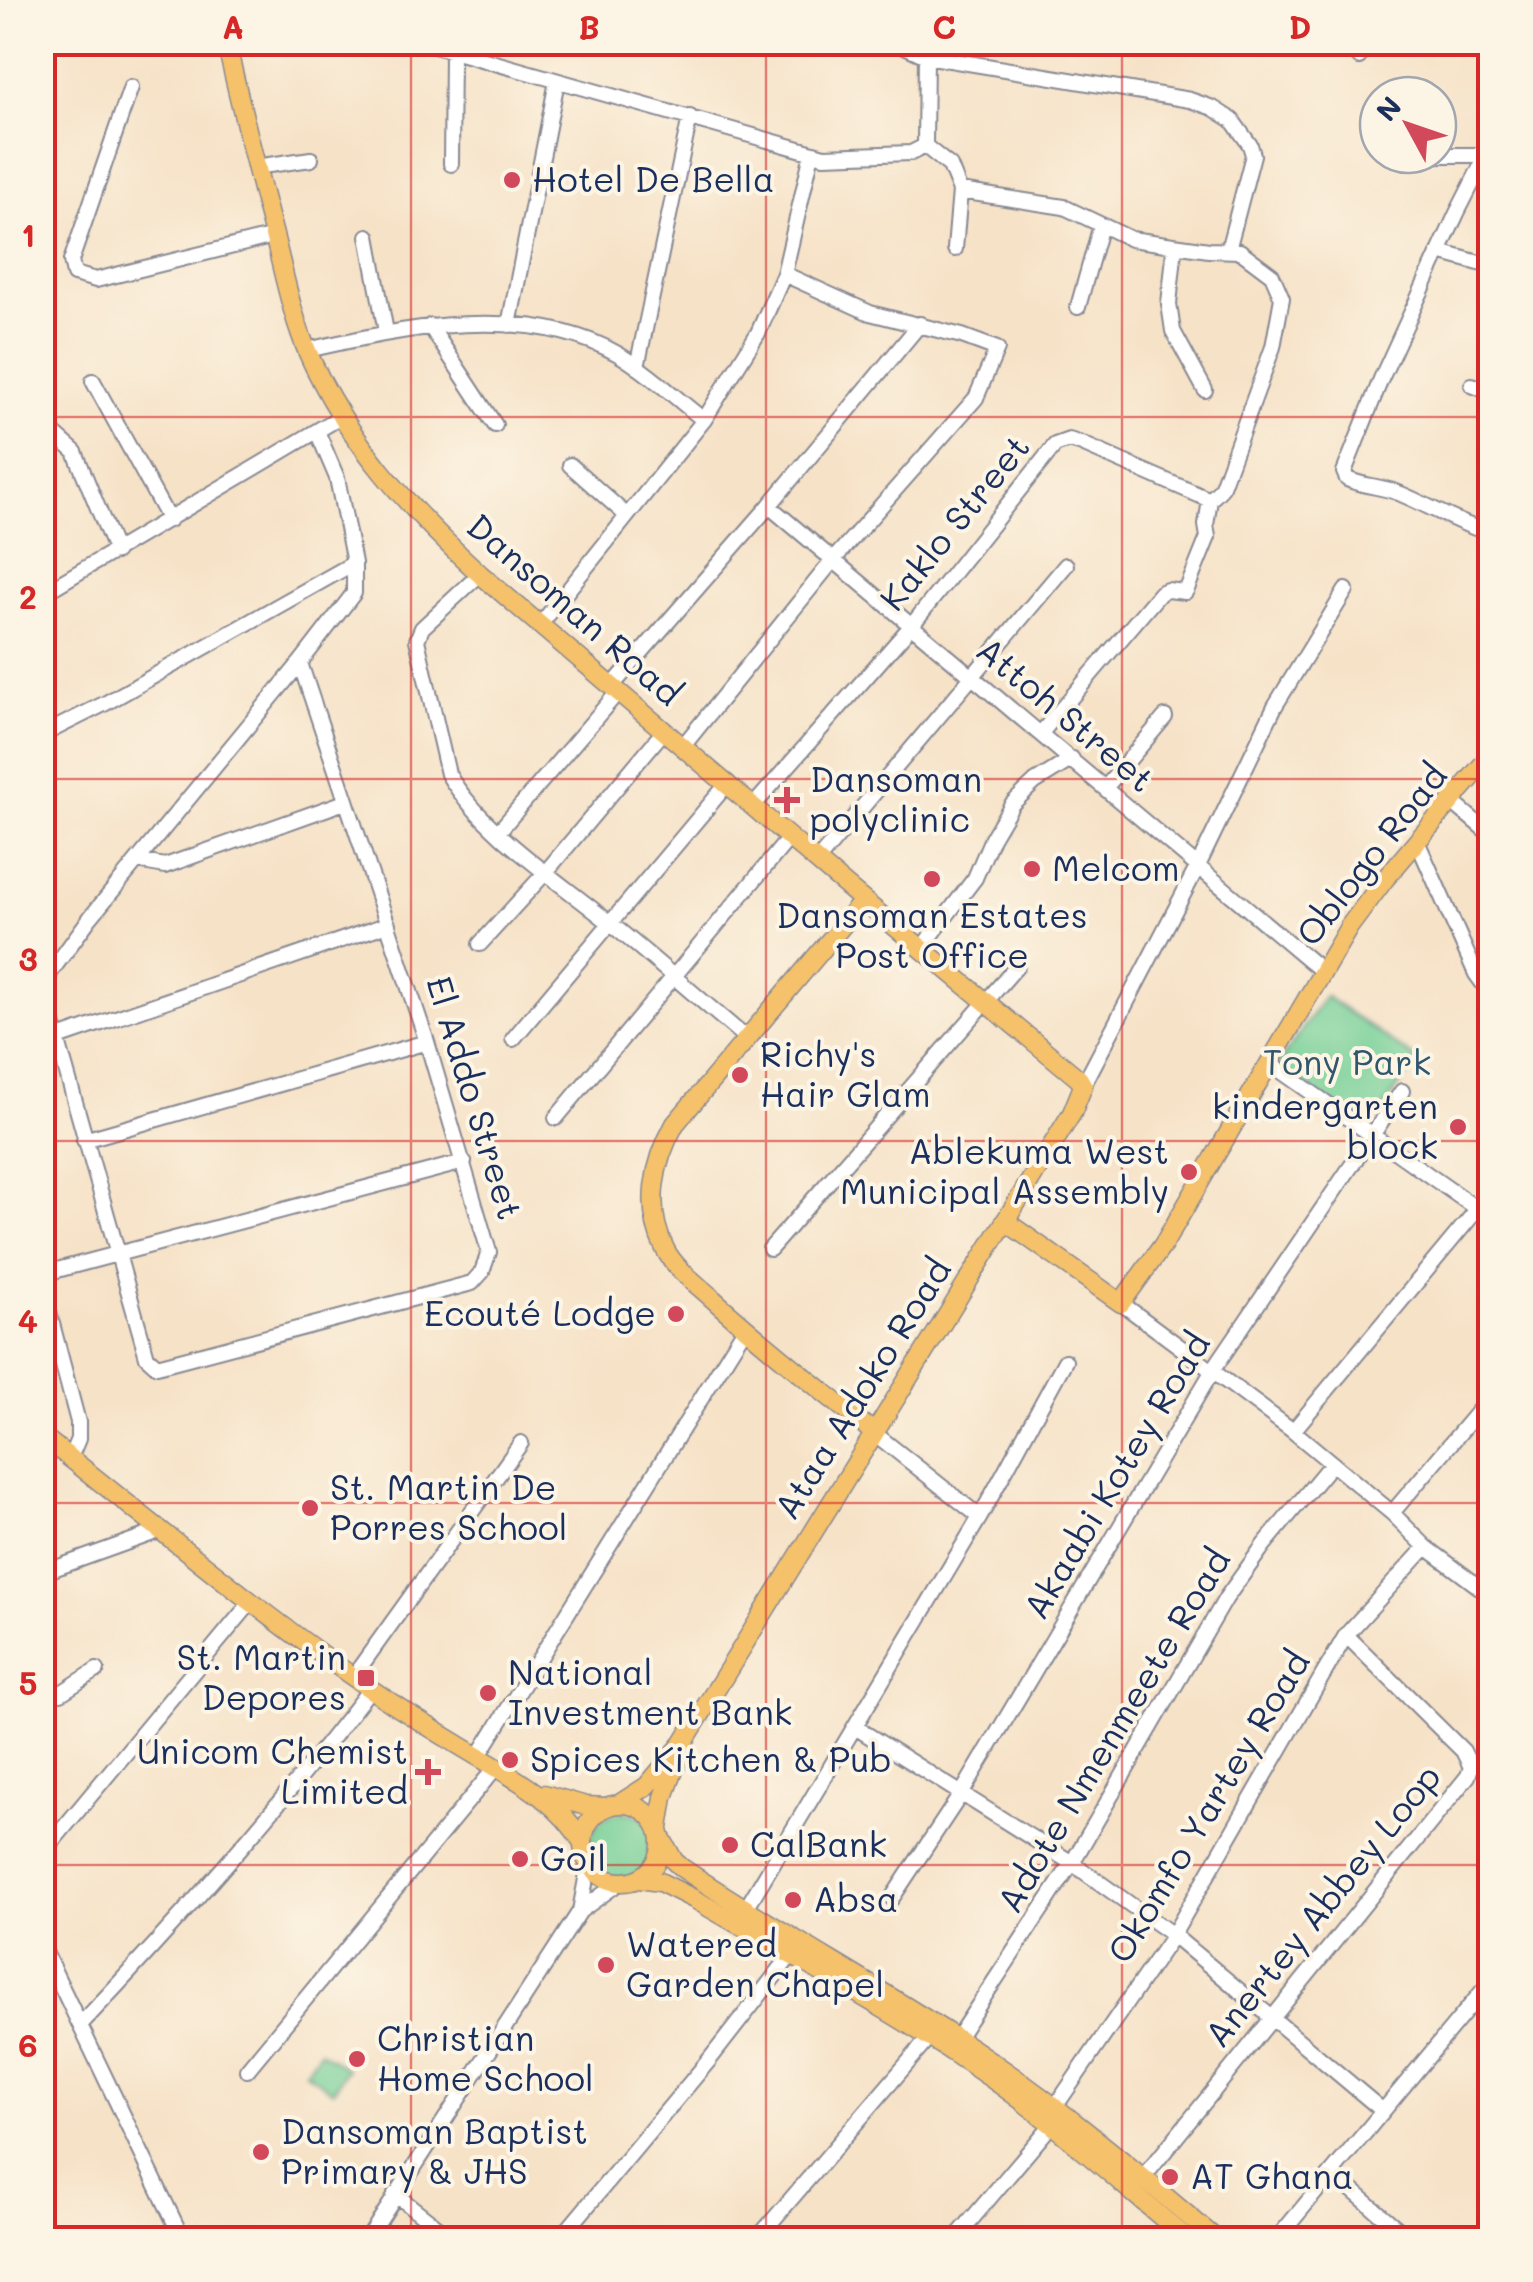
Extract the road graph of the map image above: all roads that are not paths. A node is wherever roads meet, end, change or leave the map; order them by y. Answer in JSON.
{"nodes":[{"id":1,"x":226,"y":42,"type":"edge"},
{"id":2,"x":421,"y":42,"type":"edge"},
{"id":3,"x":896,"y":42,"type":"edge"},
{"id":4,"x":1480,"y":42,"type":"edge"},
{"id":5,"x":1490,"y":47,"type":"edge"},
{"id":6,"x":452,"y":52,"type":"junction"},
{"id":7,"x":926,"y":56,"type":"junction"},
{"id":8,"x":557,"y":80,"type":"junction"},
{"id":9,"x":130,"y":87,"type":"dead end"},
{"id":10,"x":690,"y":117,"type":"junction"},
{"id":11,"x":924,"y":146,"type":"junction"},
{"id":12,"x":812,"y":153,"type":"junction"},
{"id":13,"x":1490,"y":153,"type":"edge"},
{"id":14,"x":1458,"y":154,"type":"edge"},
{"id":15,"x":311,"y":159,"type":"dead end"},
{"id":16,"x":451,"y":164,"type":"dead end"},
{"id":17,"x":256,"y":167,"type":"junction"},
{"id":18,"x":960,"y":191,"type":"junction"},
{"id":19,"x":1101,"y":225,"type":"junction"},
{"id":20,"x":274,"y":236,"type":"junction"},
{"id":21,"x":368,"y":236,"type":"dead end"},
{"id":22,"x":1175,"y":246,"type":"junction"},
{"id":23,"x":955,"y":249,"type":"dead end"},
{"id":24,"x":1228,"y":250,"type":"junction"},
{"id":25,"x":1440,"y":252,"type":"junction"},
{"id":26,"x":1490,"y":266,"type":"edge"},
{"id":27,"x":784,"y":274,"type":"junction"},
{"id":28,"x":1078,"y":307,"type":"dead end"},
{"id":29,"x":920,"y":324,"type":"junction"},
{"id":30,"x":508,"y":325,"type":"junction"},
{"id":31,"x":430,"y":326,"type":"junction"},
{"id":32,"x":386,"y":332,"type":"junction"},
{"id":33,"x":307,"y":350,"type":"junction"},
{"id":34,"x":637,"y":366,"type":"junction"},
{"id":35,"x":94,"y":381,"type":"dead end"},
{"id":36,"x":1472,"y":385,"type":"dead end"},
{"id":37,"x":1205,"y":390,"type":"dead end"},
{"id":38,"x":1490,"y":392,"type":"edge"},
{"id":39,"x":342,"y":416,"type":"junction"},
{"id":40,"x":704,"y":420,"type":"junction"},
{"id":41,"x":42,"y":423,"type":"edge"},
{"id":42,"x":495,"y":425,"type":"dead end"},
{"id":43,"x":316,"y":430,"type":"junction"},
{"id":44,"x":570,"y":465,"type":"dead end"},
{"id":45,"x":1210,"y":500,"type":"junction"},
{"id":46,"x":769,"y":506,"type":"junction"},
{"id":47,"x":626,"y":516,"type":"junction"},
{"id":48,"x":169,"y":520,"type":"junction"},
{"id":49,"x":1490,"y":533,"type":"edge"},
{"id":50,"x":116,"y":552,"type":"junction"},
{"id":51,"x":834,"y":560,"type":"junction"},
{"id":52,"x":354,"y":563,"type":"junction"},
{"id":53,"x":1066,"y":565,"type":"dead end"},
{"id":54,"x":480,"y":574,"type":"junction"},
{"id":55,"x":1346,"y":590,"type":"dead end"},
{"id":56,"x":42,"y":594,"type":"edge"},
{"id":57,"x":540,"y":625,"type":"junction"},
{"id":58,"x":912,"y":625,"type":"junction"},
{"id":59,"x":300,"y":664,"type":"junction"},
{"id":60,"x":973,"y":676,"type":"junction"},
{"id":61,"x":615,"y":689,"type":"junction"},
{"id":62,"x":1165,"y":717,"type":"dead end"},
{"id":63,"x":664,"y":732,"type":"junction"},
{"id":64,"x":1041,"y":733,"type":"junction"},
{"id":65,"x":42,"y":735,"type":"edge"},
{"id":66,"x":683,"y":746,"type":"junction"},
{"id":67,"x":1490,"y":756,"type":"edge"},
{"id":68,"x":1072,"y":759,"type":"junction"},
{"id":69,"x":728,"y":783,"type":"junction"},
{"id":70,"x":1106,"y":788,"type":"junction"},
{"id":71,"x":346,"y":802,"type":"junction"},
{"id":72,"x":1452,"y":802,"type":"junction"},
{"id":73,"x":754,"y":805,"type":"junction"},
{"id":74,"x":499,"y":831,"type":"junction"},
{"id":75,"x":1490,"y":834,"type":"edge"},
{"id":76,"x":790,"y":837,"type":"junction"},
{"id":77,"x":1417,"y":841,"type":"junction"},
{"id":78,"x":818,"y":860,"type":"junction"},
{"id":79,"x":137,"y":861,"type":"junction"},
{"id":80,"x":1198,"y":866,"type":"junction"},
{"id":81,"x":545,"y":873,"type":"junction"},
{"id":82,"x":863,"y":900,"type":"junction"},
{"id":83,"x":610,"y":923,"type":"junction"},
{"id":84,"x":388,"y":924,"type":"junction"},
{"id":85,"x":480,"y":944,"type":"dead end"},
{"id":86,"x":921,"y":948,"type":"junction"},
{"id":87,"x":1017,"y":966,"type":"dead end"},
{"id":88,"x":1322,"y":970,"type":"junction"},
{"id":89,"x":672,"y":977,"type":"junction"},
{"id":90,"x":1489,"y":982,"type":"edge"},
{"id":91,"x":984,"y":1001,"type":"junction"},
{"id":92,"x":58,"y":1038,"type":"junction"},
{"id":93,"x":513,"y":1038,"type":"dead end"},
{"id":94,"x":746,"y":1038,"type":"junction"},
{"id":95,"x":428,"y":1042,"type":"junction"},
{"id":96,"x":1270,"y":1064,"type":"junction"},
{"id":97,"x":1084,"y":1086,"type":"junction"},
{"id":98,"x":1402,"y":1091,"type":"dead end"},
{"id":99,"x":556,"y":1118,"type":"dead end"},
{"id":100,"x":1370,"y":1137,"type":"junction"},
{"id":101,"x":84,"y":1140,"type":"junction"},
{"id":102,"x":464,"y":1162,"type":"junction"},
{"id":103,"x":1490,"y":1194,"type":"edge"},
{"id":104,"x":1477,"y":1209,"type":"junction"},
{"id":105,"x":1005,"y":1221,"type":"junction"},
{"id":106,"x":770,"y":1249,"type":"dead end"},
{"id":107,"x":118,"y":1252,"type":"junction"},
{"id":108,"x":42,"y":1274,"type":"edge"},
{"id":109,"x":42,"y":1286,"type":"edge"},
{"id":110,"x":1121,"y":1302,"type":"junction"},
{"id":111,"x":745,"y":1328,"type":"junction"},
{"id":112,"x":1065,"y":1361,"type":"dead end"},
{"id":113,"x":1213,"y":1370,"type":"junction"},
{"id":114,"x":1490,"y":1397,"type":"edge"},
{"id":115,"x":1292,"y":1432,"type":"junction"},
{"id":116,"x":874,"y":1433,"type":"junction"},
{"id":117,"x":42,"y":1436,"type":"edge"},
{"id":118,"x":521,"y":1443,"type":"dead end"},
{"id":119,"x":70,"y":1458,"type":"junction"},
{"id":120,"x":1332,"y":1463,"type":"junction"},
{"id":121,"x":1392,"y":1513,"type":"junction"},
{"id":122,"x":980,"y":1517,"type":"junction"},
{"id":123,"x":159,"y":1530,"type":"junction"},
{"id":124,"x":1426,"y":1546,"type":"junction"},
{"id":125,"x":42,"y":1573,"type":"edge"},
{"id":126,"x":1489,"y":1592,"type":"edge"},
{"id":127,"x":251,"y":1602,"type":"junction"},
{"id":128,"x":1346,"y":1635,"type":"junction"},
{"id":129,"x":97,"y":1670,"type":"dead end"},
{"id":130,"x":353,"y":1677,"type":"junction"},
{"id":131,"x":370,"y":1689,"type":"junction"},
{"id":132,"x":42,"y":1694,"type":"edge"},
{"id":133,"x":855,"y":1727,"type":"junction"},
{"id":134,"x":683,"y":1743,"type":"junction"},
{"id":135,"x":478,"y":1757,"type":"junction"},
{"id":136,"x":496,"y":1767,"type":"junction"},
{"id":137,"x":963,"y":1791,"type":"junction"},
{"id":138,"x":539,"y":1793,"type":"junction"},
{"id":139,"x":613,"y":1805,"type":"junction"},
{"id":140,"x":660,"y":1833,"type":"junction"},
{"id":141,"x":583,"y":1844,"type":"junction"},
{"id":142,"x":44,"y":1851,"type":"edge"},
{"id":143,"x":1072,"y":1862,"type":"junction"},
{"id":144,"x":589,"y":1863,"type":"junction"},
{"id":145,"x":629,"y":1880,"type":"junction"},
{"id":146,"x":892,"y":1898,"type":"dead end"},
{"id":147,"x":745,"y":1910,"type":"junction"},
{"id":148,"x":580,"y":1912,"type":"junction"},
{"id":149,"x":1173,"y":1935,"type":"junction"},
{"id":150,"x":42,"y":1946,"type":"edge"},
{"id":151,"x":791,"y":1955,"type":"junction"},
{"id":152,"x":1490,"y":1982,"type":"edge"},
{"id":153,"x":1272,"y":2016,"type":"junction"},
{"id":154,"x":80,"y":2025,"type":"junction"},
{"id":155,"x":929,"y":2038,"type":"junction"},
{"id":156,"x":957,"y":2038,"type":"junction"},
{"id":157,"x":248,"y":2070,"type":"dead end"},
{"id":158,"x":1383,"y":2112,"type":"junction"},
{"id":159,"x":1054,"y":2115,"type":"junction"},
{"id":160,"x":1332,"y":2173,"type":"junction"},
{"id":161,"x":1143,"y":2178,"type":"junction"},
{"id":162,"x":395,"y":2194,"type":"junction"},
{"id":163,"x":183,"y":2240,"type":"edge"},
{"id":164,"x":368,"y":2240,"type":"edge"},
{"id":165,"x":454,"y":2240,"type":"edge"},
{"id":166,"x":559,"y":2240,"type":"edge"},
{"id":167,"x":756,"y":2240,"type":"edge"},
{"id":168,"x":954,"y":2240,"type":"edge"},
{"id":169,"x":1188,"y":2240,"type":"edge"},
{"id":170,"x":1217,"y":2240,"type":"edge"},
{"id":171,"x":1276,"y":2240,"type":"edge"},
{"id":172,"x":1411,"y":2240,"type":"edge"}],
"edges":[{"from":1,"to":17,"type":"main road","name":"Dansoman Road"},
{"from":2,"to":6,"type":"street"},
{"from":3,"to":7,"type":"street"},
{"from":4,"to":5,"type":"street"},
{"from":6,"to":8,"type":"street"},
{"from":6,"to":16,"type":"street"},
{"from":7,"to":11,"type":"street"},
{"from":7,"to":24,"type":"street"},
{"from":8,"to":10,"type":"street"},
{"from":8,"to":30,"type":"street"},
{"from":9,"to":20,"type":"street"},
{"from":10,"to":12,"type":"street"},
{"from":10,"to":34,"type":"street"},
{"from":11,"to":12,"type":"street"},
{"from":11,"to":18,"type":"street"},
{"from":12,"to":27,"type":"street"},
{"from":13,"to":14,"type":"street"},
{"from":13,"to":25,"type":"street"},
{"from":15,"to":17,"type":"street"},
{"from":17,"to":20,"type":"main road","name":"Dansoman Road"},
{"from":18,"to":19,"type":"street"},
{"from":18,"to":23,"type":"street"},
{"from":19,"to":22,"type":"street"},
{"from":19,"to":28,"type":"street"},
{"from":20,"to":33,"type":"main road","name":"Dansoman Road"},
{"from":21,"to":32,"type":"street"},
{"from":22,"to":24,"type":"street"},
{"from":22,"to":37,"type":"street"},
{"from":24,"to":45,"type":"street"},
{"from":25,"to":26,"type":"street"},
{"from":25,"to":49,"type":"street"},
{"from":27,"to":29,"type":"street"},
{"from":27,"to":40,"type":"street"},
{"from":29,"to":46,"type":"street"},
{"from":29,"to":51,"type":"street"},
{"from":30,"to":31,"type":"street"},
{"from":30,"to":34,"type":"street"},
{"from":31,"to":32,"type":"street"},
{"from":31,"to":42,"type":"street"},
{"from":32,"to":33,"type":"street"},
{"from":33,"to":39,"type":"main road","name":"Dansoman Road"},
{"from":34,"to":40,"type":"street"},
{"from":35,"to":48,"type":"street"},
{"from":36,"to":38,"type":"street"},
{"from":39,"to":43,"type":"street"},
{"from":39,"to":54,"type":"main road","name":"Dansoman Road"},
{"from":40,"to":47,"type":"street"},
{"from":41,"to":50,"type":"street"},
{"from":43,"to":48,"type":"street"},
{"from":43,"to":52,"type":"street"},
{"from":44,"to":47,"type":"street"},
{"from":45,"to":58,"type":"street","name":"Kaklo Street"},
{"from":45,"to":64,"type":"street"},
{"from":46,"to":51,"type":"street","name":"Attoh Street"},
{"from":46,"to":61,"type":"street"},
{"from":47,"to":57,"type":"street"},
{"from":48,"to":50,"type":"street"},
{"from":50,"to":56,"type":"street"},
{"from":51,"to":58,"type":"street","name":"Attoh Street"},
{"from":51,"to":66,"type":"street"},
{"from":52,"to":59,"type":"street"},
{"from":52,"to":65,"type":"street"},
{"from":53,"to":60,"type":"street"},
{"from":54,"to":57,"type":"main road","name":"Dansoman Road"},
{"from":54,"to":74,"type":"street"},
{"from":55,"to":80,"type":"street","name":"Ataa Adoko Road"},
{"from":57,"to":61,"type":"main road","name":"Dansoman Road"},
{"from":58,"to":60,"type":"street","name":"Attoh Street"},
{"from":58,"to":73,"type":"street","name":"Kaklo Street"},
{"from":59,"to":71,"type":"street","name":"El Addo Street"},
{"from":59,"to":79,"type":"street"},
{"from":60,"to":64,"type":"street","name":"Attoh Street"},
{"from":60,"to":78,"type":"street"},
{"from":61,"to":63,"type":"main road","name":"Dansoman Road"},
{"from":61,"to":74,"type":"street"},
{"from":62,"to":70,"type":"street"},
{"from":63,"to":66,"type":"main road","name":"Dansoman Road"},
{"from":63,"to":81,"type":"street"},
{"from":64,"to":68,"type":"street","name":"Attoh Street"},
{"from":66,"to":69,"type":"main road","name":"Dansoman Road"},
{"from":67,"to":72,"type":"main road","name":"Oblogo Road"},
{"from":68,"to":70,"type":"street","name":"Attoh Street"},
{"from":68,"to":86,"type":"street"},
{"from":69,"to":73,"type":"main road","name":"Dansoman Road"},
{"from":69,"to":83,"type":"street"},
{"from":70,"to":80,"type":"street","name":"Attoh Street"},
{"from":71,"to":79,"type":"street"},
{"from":71,"to":84,"type":"street","name":"El Addo Street"},
{"from":72,"to":75,"type":"street"},
{"from":72,"to":77,"type":"main road","name":"Oblogo Road"},
{"from":73,"to":76,"type":"main road","name":"Dansoman Road"},
{"from":74,"to":81,"type":"street"},
{"from":76,"to":78,"type":"main road","name":"Dansoman Road"},
{"from":76,"to":89,"type":"street"},
{"from":77,"to":88,"type":"main road","name":"Oblogo Road"},
{"from":77,"to":90,"type":"street"},
{"from":78,"to":82,"type":"main road","name":"Dansoman Road"},
{"from":79,"to":92,"type":"street"},
{"from":80,"to":88,"type":"street","name":"Attoh Street"},
{"from":80,"to":97,"type":"street","name":"Ataa Adoko Road"},
{"from":81,"to":83,"type":"street"},
{"from":81,"to":85,"type":"street"},
{"from":82,"to":86,"type":"main road","name":"Dansoman Road"},
{"from":82,"to":94,"type":"main road"},
{"from":83,"to":89,"type":"street"},
{"from":83,"to":93,"type":"street"},
{"from":84,"to":92,"type":"street"},
{"from":84,"to":95,"type":"street","name":"El Addo Street"},
{"from":86,"to":91,"type":"main road","name":"Dansoman Road"},
{"from":87,"to":91,"type":"street"},
{"from":88,"to":96,"type":"main road","name":"Oblogo Road"},
{"from":89,"to":94,"type":"street"},
{"from":89,"to":99,"type":"street"},
{"from":91,"to":97,"type":"main road","name":"Dansoman Road"},
{"from":91,"to":106,"type":"street"},
{"from":92,"to":101,"type":"street"},
{"from":94,"to":111,"type":"main road"},
{"from":95,"to":101,"type":"street"},
{"from":95,"to":102,"type":"street","name":"El Addo Street"},
{"from":96,"to":100,"type":"street"},
{"from":96,"to":110,"type":"main road","name":"Oblogo Road"},
{"from":97,"to":105,"type":"main road","name":"Ataa Adoko Road"},
{"from":98,"to":100,"type":"street","name":"Akaabi Kotey Road"},
{"from":100,"to":104,"type":"street"},
{"from":100,"to":113,"type":"street","name":"Akaabi Kotey Road"},
{"from":101,"to":107,"type":"street"},
{"from":102,"to":107,"type":"street"},
{"from":102,"to":107,"type":"street","name":"El Addo Street"},
{"from":103,"to":104,"type":"street"},
{"from":104,"to":115,"type":"street"},
{"from":105,"to":110,"type":"main road"},
{"from":105,"to":116,"type":"main road","name":"Ataa Adoko Road"},
{"from":107,"to":108,"type":"street"},
{"from":109,"to":119,"type":"street"},
{"from":110,"to":113,"type":"street"},
{"from":111,"to":116,"type":"main road"},
{"from":111,"to":135,"type":"street"},
{"from":112,"to":122,"type":"street"},
{"from":113,"to":115,"type":"street"},
{"from":113,"to":137,"type":"street","name":"Akaabi Kotey Road"},
{"from":114,"to":121,"type":"street"},
{"from":115,"to":120,"type":"street"},
{"from":116,"to":122,"type":"street"},
{"from":116,"to":134,"type":"main road","name":"Ataa Adoko Road"},
{"from":117,"to":119,"type":"main road"},
{"from":118,"to":130,"type":"street"},
{"from":119,"to":123,"type":"main road"},
{"from":120,"to":121,"type":"street"},
{"from":120,"to":143,"type":"street","name":"Adote Nmenmeete Road"},
{"from":121,"to":124,"type":"street"},
{"from":122,"to":133,"type":"street"},
{"from":123,"to":125,"type":"street"},
{"from":123,"to":127,"type":"main road"},
{"from":124,"to":126,"type":"street"},
{"from":124,"to":128,"type":"street","name":"Okomfo Yartey Road"},
{"from":127,"to":130,"type":"main road"},
{"from":127,"to":142,"type":"street"},
{"from":128,"to":149,"type":"street","name":"Okomfo Yartey Road"},
{"from":128,"to":153,"type":"street","name":"Anertey Abbey Loop"},
{"from":129,"to":132,"type":"street"},
{"from":130,"to":131,"type":"main road"},
{"from":131,"to":135,"type":"main road"},
{"from":131,"to":154,"type":"street"},
{"from":133,"to":137,"type":"street"},
{"from":133,"to":147,"type":"street"},
{"from":134,"to":139,"type":"main road","name":"Ataa Adoko Road"},
{"from":134,"to":140,"type":"main road","name":"Ataa Adoko Road"},
{"from":135,"to":136,"type":"main road"},
{"from":136,"to":138,"type":"main road"},
{"from":136,"to":157,"type":"street"},
{"from":137,"to":143,"type":"street"},
{"from":137,"to":146,"type":"street","name":"Akaabi Kotey Road"},
{"from":138,"to":139,"type":"main road"},
{"from":138,"to":141,"type":"main road"},
{"from":139,"to":140,"type":"main road"},
{"from":139,"to":141,"type":"main road"},
{"from":140,"to":145,"type":"main road"},
{"from":140,"to":147,"type":"main road"},
{"from":141,"to":144,"type":"main road"},
{"from":143,"to":149,"type":"street"},
{"from":143,"to":156,"type":"street","name":"Adote Nmenmeete Road"},
{"from":144,"to":145,"type":"main road"},
{"from":144,"to":148,"type":"street"},
{"from":145,"to":148,"type":"street"},
{"from":145,"to":151,"type":"main road"},
{"from":147,"to":156,"type":"main road"},
{"from":148,"to":162,"type":"street"},
{"from":149,"to":153,"type":"street"},
{"from":149,"to":159,"type":"street","name":"Okomfo Yartey Road"},
{"from":150,"to":154,"type":"street"},
{"from":151,"to":155,"type":"main road"},
{"from":151,"to":166,"type":"street"},
{"from":152,"to":158,"type":"street"},
{"from":153,"to":158,"type":"street"},
{"from":153,"to":161,"type":"street","name":"Anertey Abbey Loop"},
{"from":154,"to":163,"type":"street"},
{"from":155,"to":159,"type":"main road"},
{"from":155,"to":167,"type":"street"},
{"from":156,"to":159,"type":"main road"},
{"from":158,"to":160,"type":"street"},
{"from":159,"to":161,"type":"main road"},
{"from":159,"to":168,"type":"street","name":"Okomfo Yartey Road"},
{"from":159,"to":169,"type":"main road"},
{"from":160,"to":171,"type":"street"},
{"from":160,"to":172,"type":"street"},
{"from":161,"to":170,"type":"main road"},
{"from":162,"to":164,"type":"street"},
{"from":162,"to":165,"type":"street"}]}
